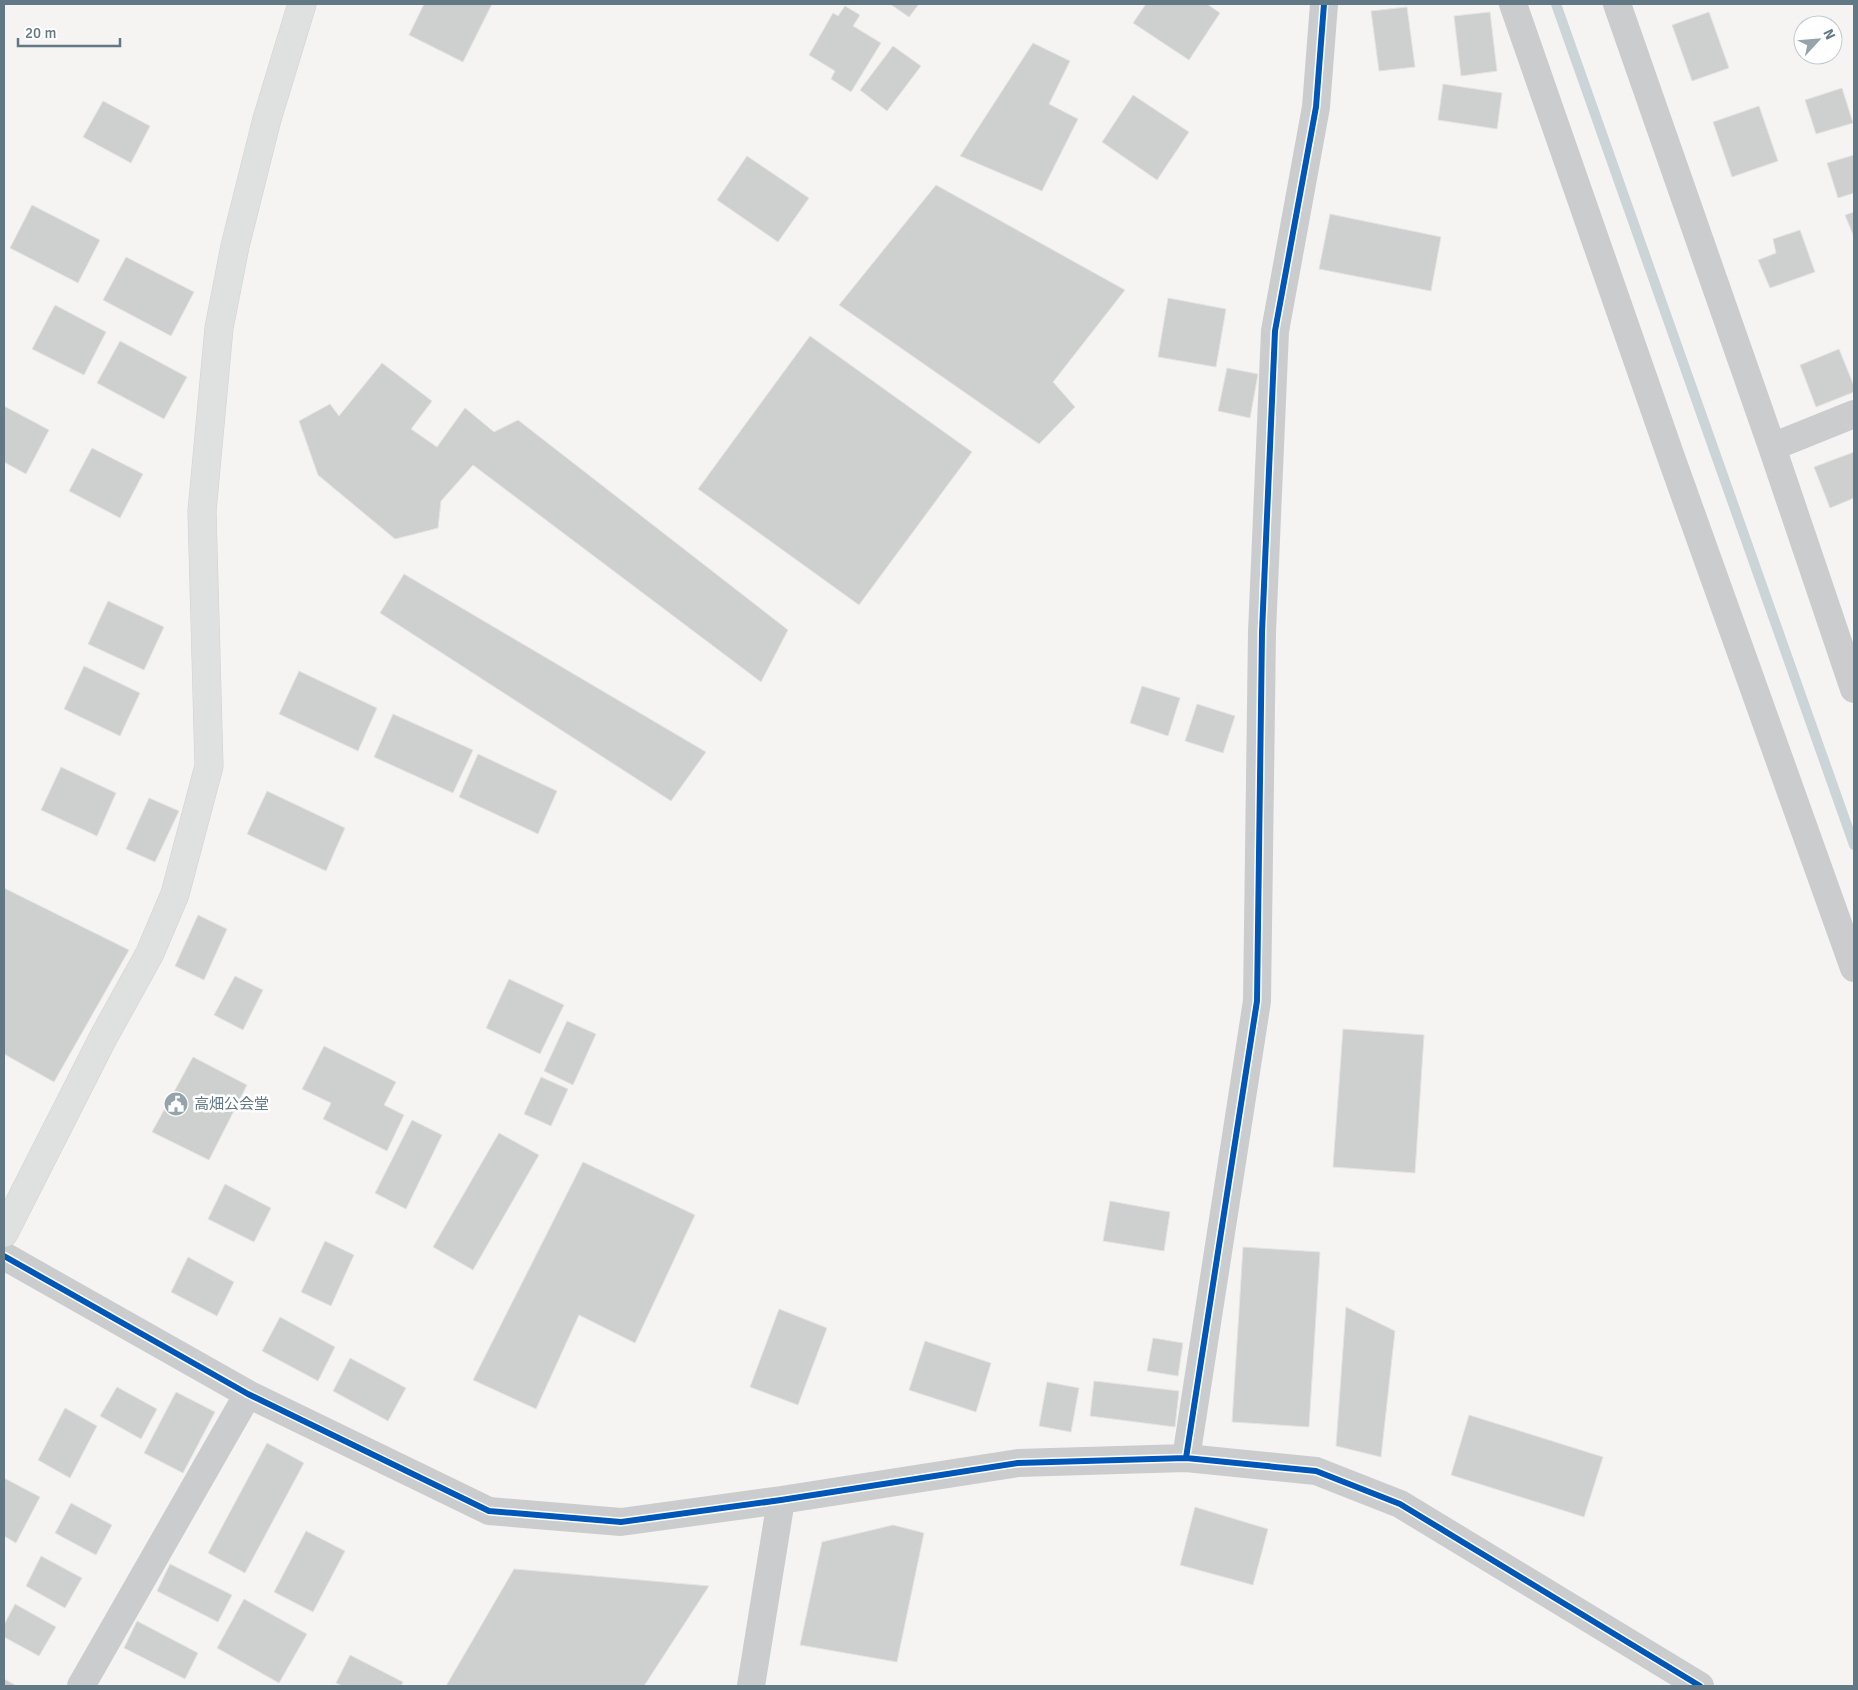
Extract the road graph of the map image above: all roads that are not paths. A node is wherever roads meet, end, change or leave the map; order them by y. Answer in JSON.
{"nodes":[{"id":1,"x":302,"y":4,"type":"edge"},
{"id":2,"x":1324,"y":4,"type":"edge"},
{"id":3,"x":1513,"y":4,"type":"edge"},
{"id":4,"x":1617,"y":4,"type":"edge"},
{"id":5,"x":1854,"y":414,"type":"edge"},
{"id":6,"x":1772,"y":447,"type":"junction"},
{"id":7,"x":1844,"y":628,"type":"edge"},
{"id":8,"x":1854,"y":689,"type":"edge"},
{"id":9,"x":1854,"y":968,"type":"edge"},
{"id":10,"x":4,"y":1232,"type":"edge"},
{"id":11,"x":4,"y":1256,"type":"edge"},
{"id":12,"x":248,"y":1394,"type":"junction"},
{"id":13,"x":1186,"y":1458,"type":"junction"},
{"id":14,"x":781,"y":1500,"type":"junction"},
{"id":15,"x":81,"y":1686,"type":"edge"},
{"id":16,"x":751,"y":1686,"type":"edge"},
{"id":17,"x":1700,"y":1686,"type":"edge"}],
"edges":[{"from":1,"to":10,"type":"street"},
{"from":2,"to":13,"type":"street"},
{"from":3,"to":9,"type":"street"},
{"from":4,"to":6,"type":"street"},
{"from":5,"to":6,"type":"street"},
{"from":6,"to":7,"type":"street"},
{"from":7,"to":8,"type":"street"},
{"from":11,"to":12,"type":"street"},
{"from":12,"to":14,"type":"street"},
{"from":12,"to":15,"type":"street"},
{"from":13,"to":14,"type":"street"},
{"from":13,"to":17,"type":"street"},
{"from":14,"to":16,"type":"street"}]}
